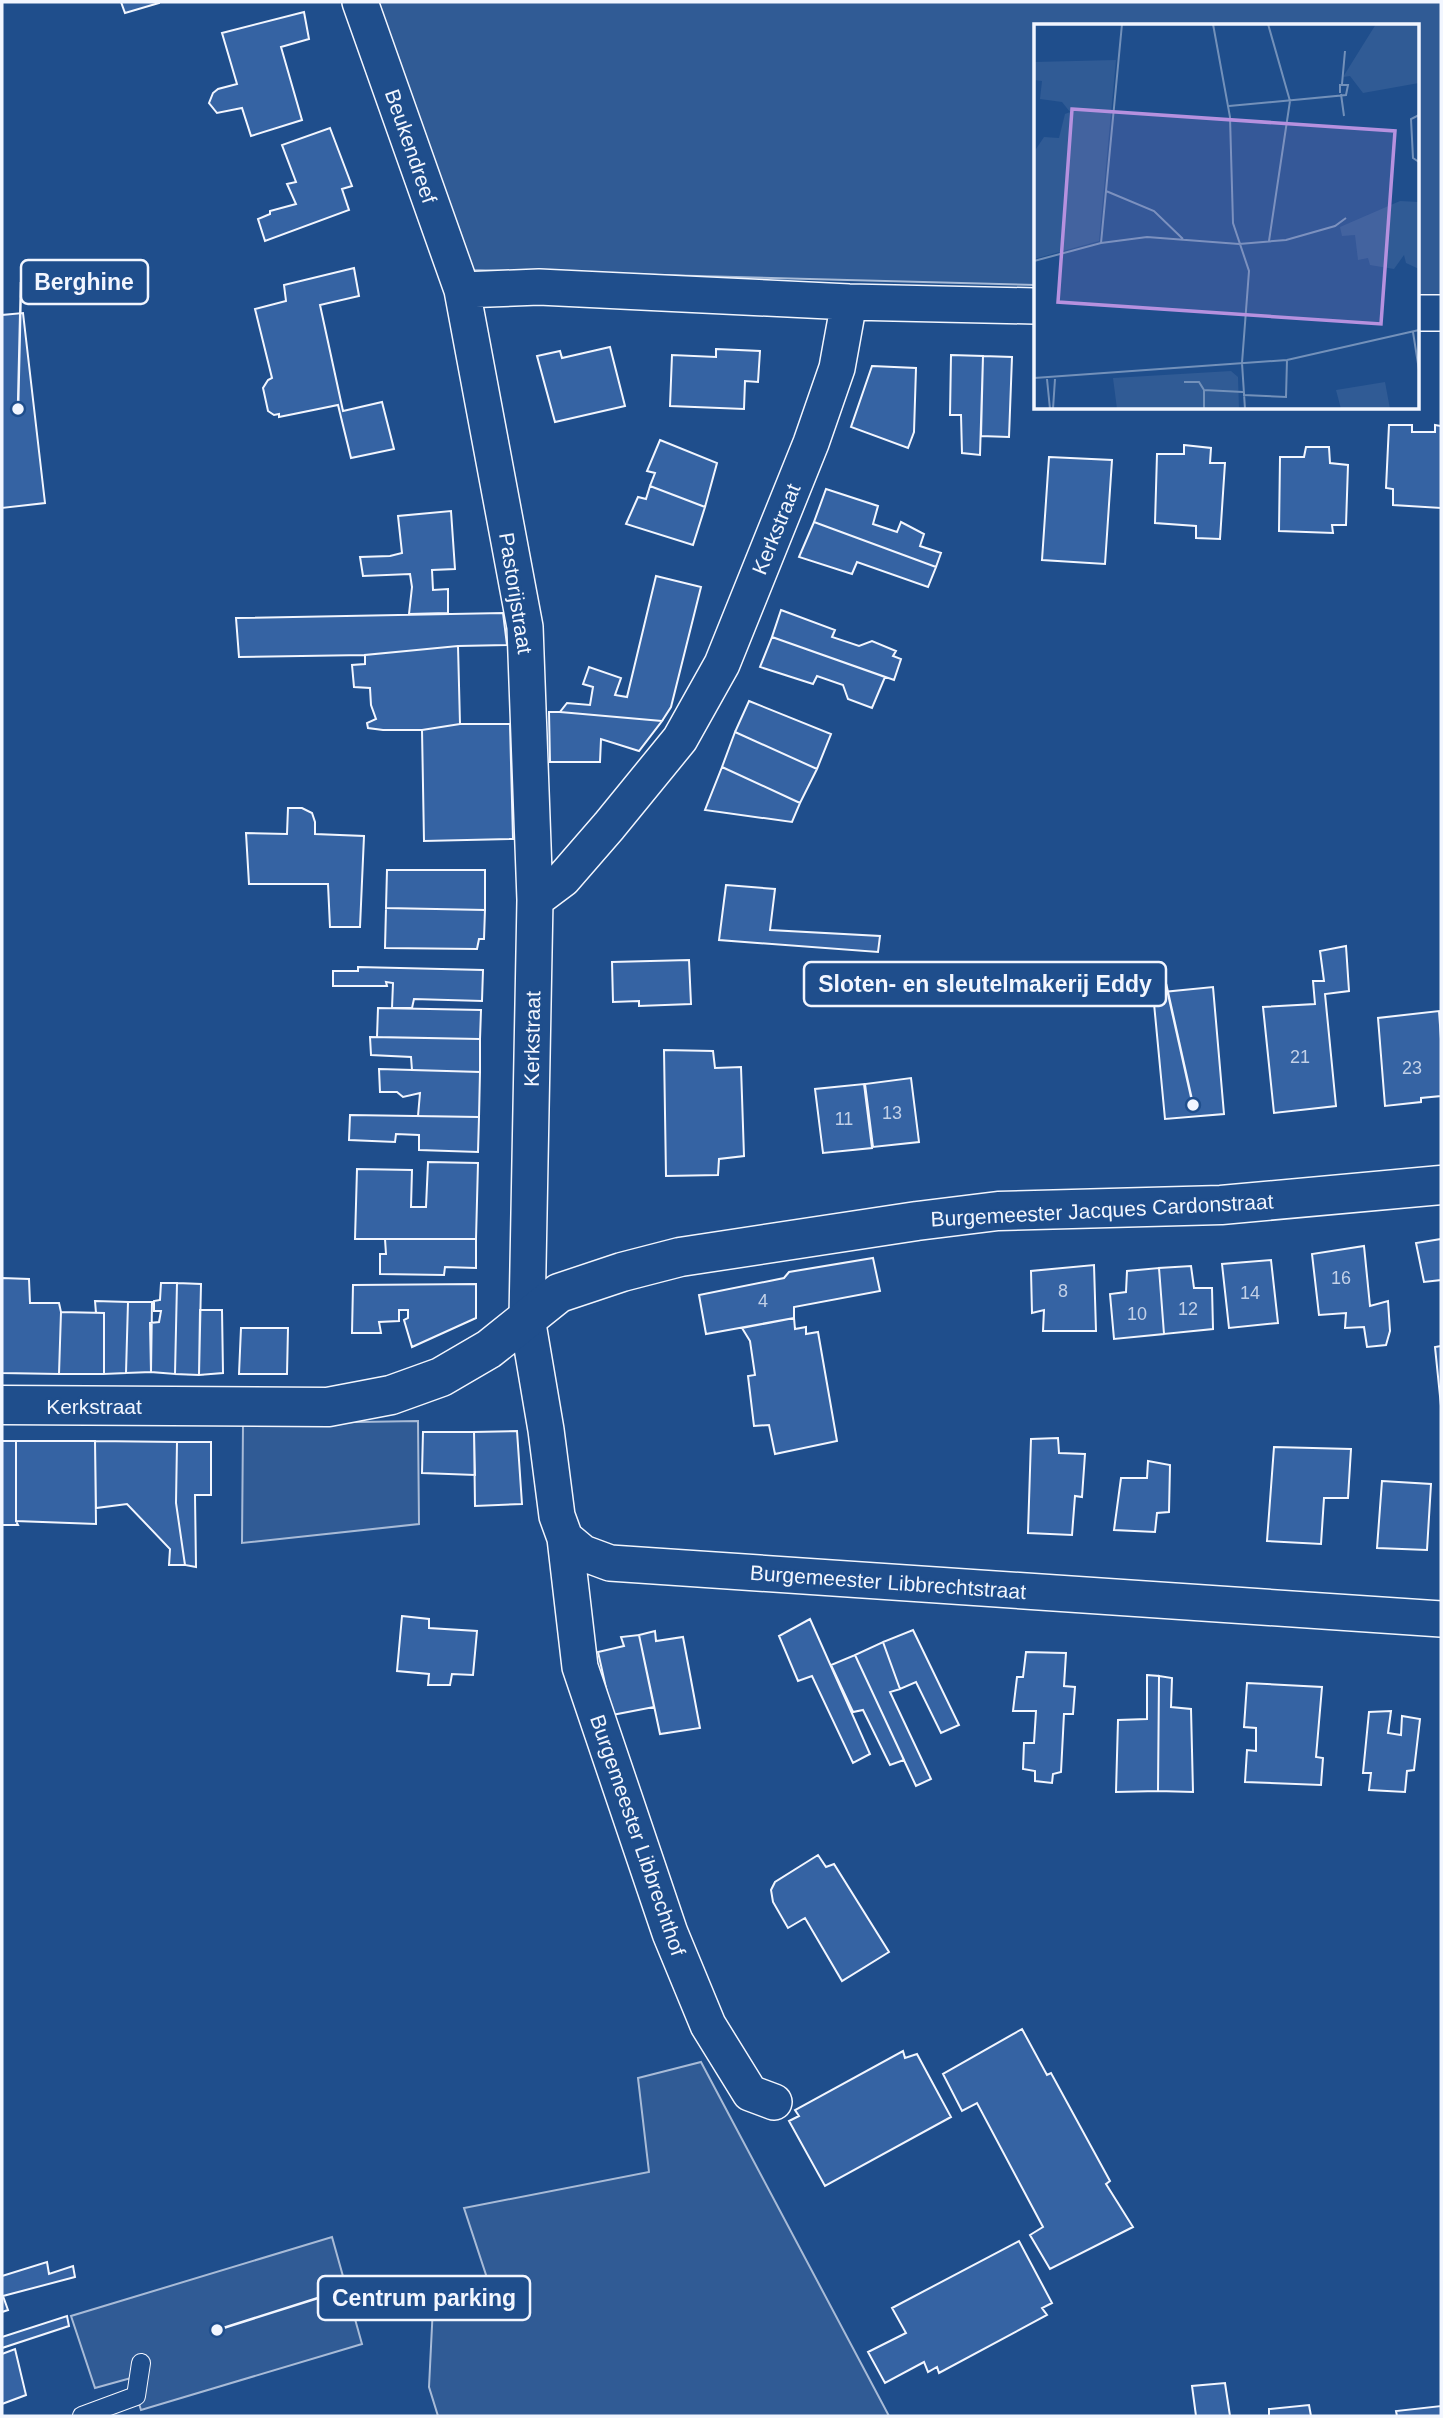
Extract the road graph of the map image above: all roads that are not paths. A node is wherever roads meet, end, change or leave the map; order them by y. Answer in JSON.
{"nodes":[{"id":1,"x":360,"y":2,"type":"edge"},
{"id":2,"x":461,"y":290,"type":"junction"},
{"id":3,"x":849,"y":302,"type":"junction"},
{"id":4,"x":1034,"y":306,"type":"edge"},
{"id":5,"x":1418,"y":313,"type":"edge"},
{"id":6,"x":1441,"y":313,"type":"edge"},
{"id":7,"x":535,"y":900,"type":"junction"},
{"id":8,"x":1441,"y":1185,"type":"edge"},
{"id":9,"x":527,"y":1318,"type":"junction"},
{"id":10,"x":2,"y":1405,"type":"edge"},
{"id":11,"x":565,"y":1538,"type":"junction"},
{"id":12,"x":1441,"y":1619,"type":"edge"},
{"id":13,"x":774,"y":2102,"type":"dead end"},
{"id":14,"x":141,"y":2363,"type":"dead end"},
{"id":15,"x":82,"y":2416,"type":"edge"}],
"edges":[{"from":1,"to":2,"type":"street","name":"Beukendreef"},
{"from":2,"to":3,"type":"street"},
{"from":2,"to":7,"type":"street","name":"Pastorijstraat"},
{"from":3,"to":4,"type":"street"},
{"from":3,"to":7,"type":"street","name":"Kerkstraat"},
{"from":5,"to":6,"type":"street"},
{"from":7,"to":9,"type":"street","name":"Kerkstraat"},
{"from":8,"to":9,"type":"street","name":"Burgemeester Jacques Cardonstraat"},
{"from":9,"to":10,"type":"street","name":"Kerkstraat"},
{"from":9,"to":11,"type":"street"},
{"from":11,"to":12,"type":"street","name":"Burgemeester Libbrechtstraat"},
{"from":11,"to":13,"type":"street","name":"Burgemeester Libbrechthof"},
{"from":14,"to":15,"type":"lane"}]}
